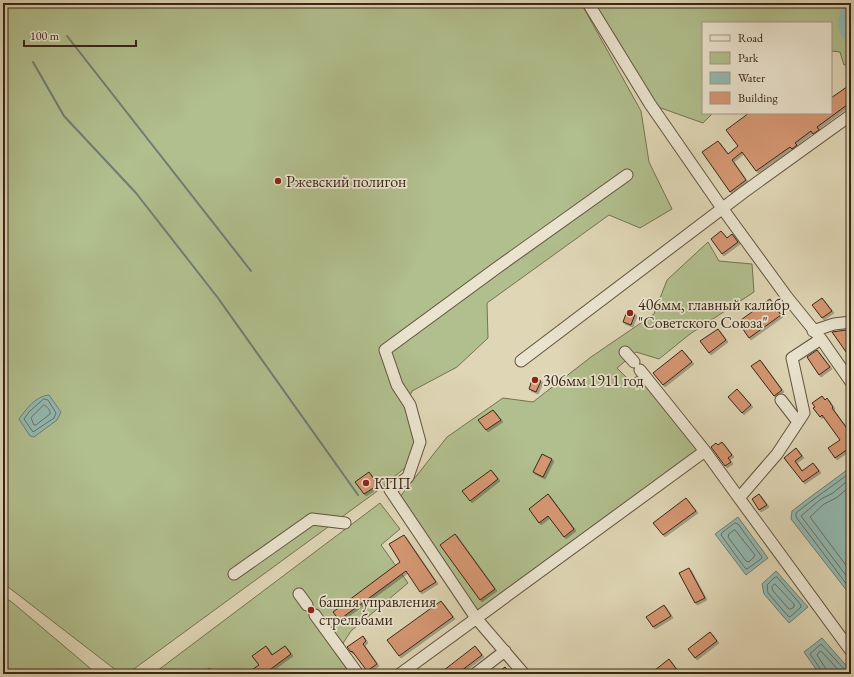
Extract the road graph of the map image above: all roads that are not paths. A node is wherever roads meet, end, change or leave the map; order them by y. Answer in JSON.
{"nodes":[{"id":1,"x":588,"y":3,"type":"edge"},
{"id":2,"x":851,"y":115,"type":"edge"},
{"id":3,"x":627,"y":175,"type":"dead end"},
{"id":4,"x":722,"y":208,"type":"junction"},
{"id":5,"x":851,"y":322,"type":"edge"},
{"id":6,"x":817,"y":335,"type":"junction"},
{"id":7,"x":625,"y":352,"type":"dead end"},
{"id":8,"x":521,"y":361,"type":"dead end"},
{"id":9,"x":851,"y":382,"type":"edge"},
{"id":10,"x":781,"y":400,"type":"dead end"},
{"id":11,"x":798,"y":422,"type":"junction"},
{"id":12,"x":705,"y":452,"type":"junction"},
{"id":13,"x":739,"y":498,"type":"junction"},
{"id":14,"x":344,"y":523,"type":"dead end"},
{"id":15,"x":234,"y":574,"type":"dead end"},
{"id":16,"x":299,"y":594,"type":"dead end"},
{"id":17,"x":307,"y":605,"type":"dead end"},
{"id":18,"x":315,"y":615,"type":"dead end"},
{"id":19,"x":476,"y":618,"type":"junction"},
{"id":20,"x":504,"y":651,"type":"junction"},
{"id":21,"x":851,"y":651,"type":"edge"},
{"id":22,"x":406,"y":672,"type":"edge"},
{"id":23,"x":358,"y":674,"type":"edge"},
{"id":24,"x":475,"y":674,"type":"edge"},
{"id":25,"x":524,"y":674,"type":"edge"}],
"edges":[{"from":1,"to":4,"type":"lane"},
{"from":2,"to":4,"type":"lane"},
{"from":3,"to":19,"type":"lane"},
{"from":4,"to":6,"type":"lane"},
{"from":4,"to":8,"type":"lane"},
{"from":5,"to":6,"type":"lane"},
{"from":6,"to":9,"type":"lane"},
{"from":6,"to":11,"type":"lane"},
{"from":7,"to":12,"type":"lane"},
{"from":10,"to":11,"type":"lane"},
{"from":11,"to":13,"type":"lane"},
{"from":12,"to":13,"type":"lane"},
{"from":12,"to":19,"type":"lane"},
{"from":13,"to":21,"type":"lane"},
{"from":14,"to":15,"type":"lane"},
{"from":16,"to":17,"type":"lane"},
{"from":18,"to":23,"type":"lane"},
{"from":19,"to":20,"type":"lane"},
{"from":19,"to":22,"type":"lane"},
{"from":20,"to":24,"type":"lane"},
{"from":20,"to":25,"type":"lane"}]}
